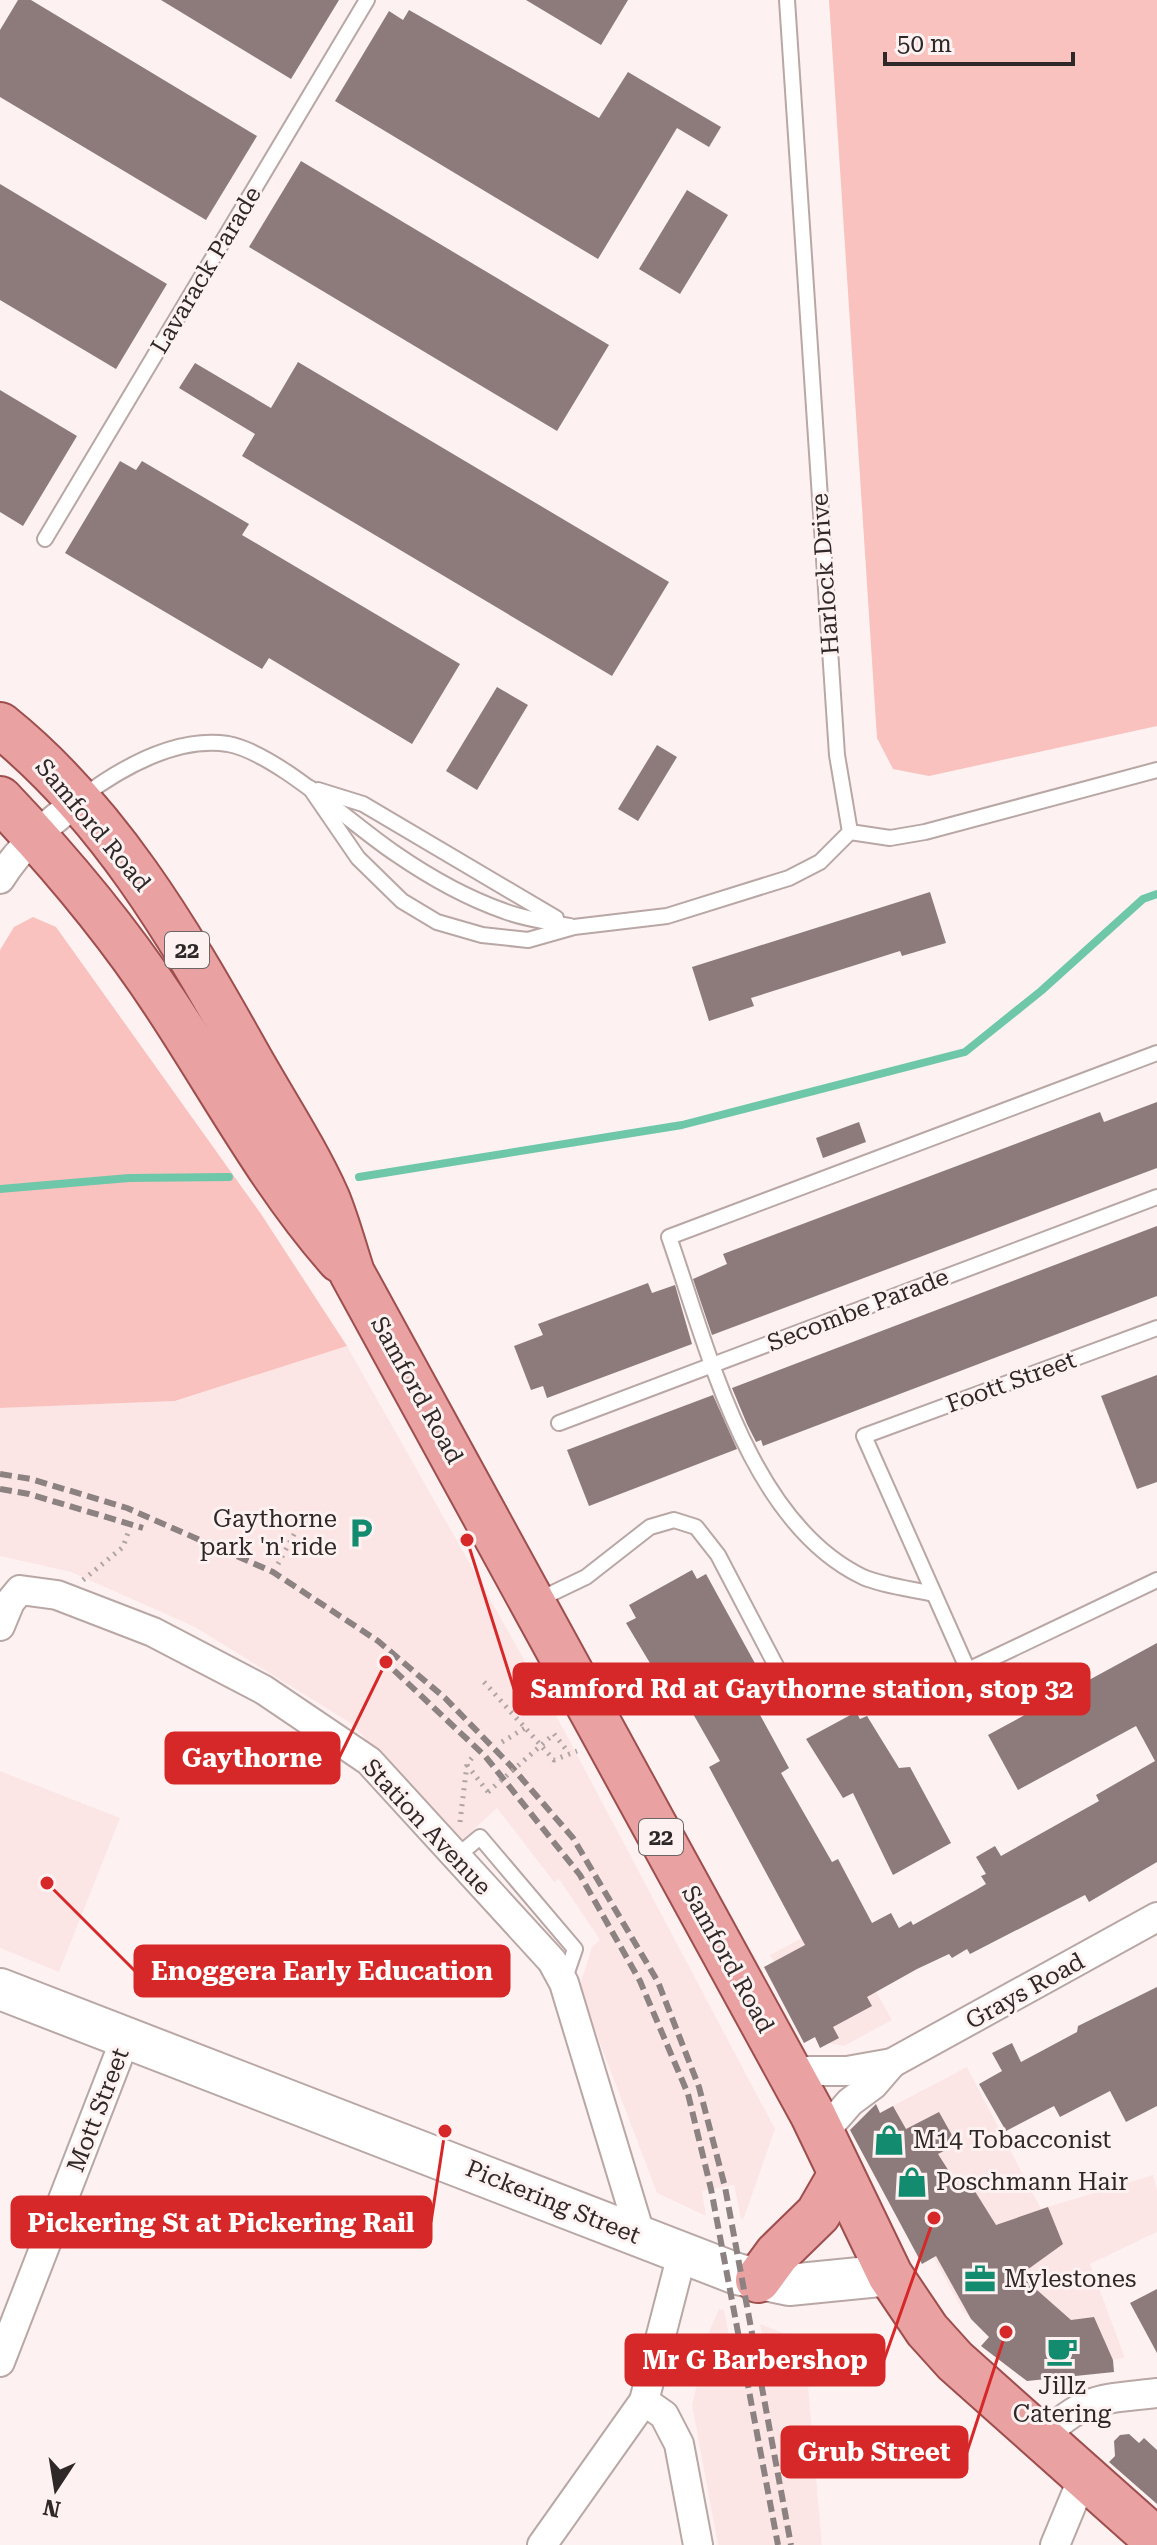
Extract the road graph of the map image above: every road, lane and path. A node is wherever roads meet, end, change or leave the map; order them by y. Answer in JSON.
{"nodes":[{"id":1,"x":367,"y":0,"type":"edge"},
{"id":2,"x":787,"y":0,"type":"edge"},
{"id":3,"x":45,"y":539,"type":"dead end"},
{"id":4,"x":0,"y":725,"type":"edge"},
{"id":5,"x":1157,"y":770,"type":"edge"},
{"id":6,"x":310,"y":788,"type":"junction"},
{"id":7,"x":0,"y":799,"type":"edge"},
{"id":8,"x":79,"y":800,"type":"junction"},
{"id":9,"x":850,"y":832,"type":"junction"},
{"id":10,"x":34,"y":835,"type":"junction"},
{"id":11,"x":0,"y":879,"type":"edge"},
{"id":12,"x":574,"y":927,"type":"junction"},
{"id":13,"x":1157,"y":1053,"type":"edge"},
{"id":14,"x":1157,"y":1197,"type":"edge"},
{"id":15,"x":352,"y":1273,"type":"junction"},
{"id":16,"x":1157,"y":1328,"type":"edge"},
{"id":17,"x":714,"y":1365,"type":"junction"},
{"id":18,"x":559,"y":1423,"type":"dead end"},
{"id":19,"x":298,"y":1527,"type":"dead end"},
{"id":20,"x":128,"y":1533,"type":"dead end"},
{"id":21,"x":278,"y":1564,"type":"dead end"},
{"id":22,"x":1157,"y":1580,"type":"edge"},
{"id":23,"x":934,"y":1594,"type":"junction"},
{"id":24,"x":57,"y":1595,"type":"junction"},
{"id":25,"x":534,"y":1602,"type":"junction"},
{"id":26,"x":0,"y":1626,"type":"edge"},
{"id":27,"x":484,"y":1682,"type":"dead end"},
{"id":28,"x":796,"y":1704,"type":"dead end"},
{"id":29,"x":525,"y":1728,"type":"junction"},
{"id":30,"x":502,"y":1742,"type":"dead end"},
{"id":31,"x":578,"y":1750,"type":"dead end"},
{"id":32,"x":569,"y":1753,"type":"junction"},
{"id":33,"x":475,"y":1754,"type":"dead end"},
{"id":34,"x":467,"y":1764,"type":"junction"},
{"id":35,"x":456,"y":1857,"type":"junction"},
{"id":36,"x":1157,"y":1917,"type":"edge"},
{"id":37,"x":0,"y":1989,"type":"edge"},
{"id":38,"x":126,"y":2037,"type":"junction"},
{"id":39,"x":892,"y":2063,"type":"junction"},
{"id":40,"x":789,"y":2071,"type":"junction"},
{"id":41,"x":822,"y":2134,"type":"junction"},
{"id":42,"x":841,"y":2174,"type":"junction"},
{"id":43,"x":641,"y":2237,"type":"junction"},
{"id":44,"x":682,"y":2254,"type":"junction"},
{"id":45,"x":890,"y":2275,"type":"junction"},
{"id":46,"x":758,"y":2280,"type":"junction"},
{"id":47,"x":0,"y":2362,"type":"edge"},
{"id":48,"x":1157,"y":2393,"type":"edge"},
{"id":49,"x":644,"y":2401,"type":"junction"},
{"id":50,"x":1041,"y":2438,"type":"junction"},
{"id":51,"x":1084,"y":2475,"type":"junction"},
{"id":52,"x":1157,"y":2541,"type":"edge"},
{"id":53,"x":542,"y":2545,"type":"edge"},
{"id":54,"x":698,"y":2545,"type":"edge"},
{"id":55,"x":1055,"y":2545,"type":"edge"}],
"edges":[{"from":1,"to":3,"type":"lane","name":"Lavarack Parade"},
{"from":2,"to":9,"type":"lane","name":"Harlock Drive"},
{"from":4,"to":8,"type":"main road","name":"Samford Road","number":"22"},
{"from":5,"to":9,"type":"lane"},
{"from":6,"to":8,"type":"lane"},
{"from":6,"to":12,"type":"lane"},
{"from":6,"to":12,"type":"lane"},
{"from":6,"to":12,"type":"lane"},
{"from":7,"to":10,"type":"main road","name":"Samford Road","number":"22"},
{"from":8,"to":10,"type":"street"},
{"from":8,"to":15,"type":"main road","name":"Samford Road","number":"22"},
{"from":9,"to":12,"type":"lane"},
{"from":10,"to":11,"type":"street"},
{"from":10,"to":15,"type":"main road","name":"Samford Road","number":"22"},
{"from":13,"to":17,"type":"lane"},
{"from":14,"to":17,"type":"lane","name":"Secombe Parade"},
{"from":15,"to":25,"type":"main road","name":"Samford Road","number":"22"},
{"from":16,"to":23,"type":"lane","name":"Foott Street"},
{"from":17,"to":18,"type":"lane","name":"Secombe Parade"},
{"from":17,"to":23,"type":"lane"},
{"from":19,"to":21,"type":"path"},
{"from":20,"to":24,"type":"path"},
{"from":22,"to":23,"type":"lane"},
{"from":24,"to":26,"type":"street","name":"Station Avenue"},
{"from":24,"to":35,"type":"street","name":"Station Avenue"},
{"from":25,"to":28,"type":"lane"},
{"from":25,"to":40,"type":"main road","name":"Samford Road","number":"22"},
{"from":27,"to":29,"type":"path"},
{"from":29,"to":30,"type":"path"},
{"from":29,"to":32,"type":"path"},
{"from":31,"to":32,"type":"path"},
{"from":32,"to":34,"type":"path","bridge":true},
{"from":33,"to":34,"type":"path"},
{"from":34,"to":35,"type":"path"},
{"from":35,"to":43,"type":"street","name":"Station Avenue"},
{"from":36,"to":39,"type":"street","name":"Grays Road"},
{"from":37,"to":38,"type":"main road","name":"Pickering Street"},
{"from":38,"to":43,"type":"main road","name":"Pickering Street"},
{"from":38,"to":47,"type":"street","name":"Mott Street"},
{"from":39,"to":40,"type":"street","name":"Grays Road"},
{"from":39,"to":41,"type":"street","name":"Grays Road"},
{"from":40,"to":41,"type":"main road","name":"Samford Road","number":"22"},
{"from":41,"to":42,"type":"main road","name":"Samford Road","number":"22"},
{"from":42,"to":45,"type":"main road","name":"Samford Road","number":"22"},
{"from":42,"to":46,"type":"main road"},
{"from":43,"to":44,"type":"main road","name":"Pickering Street"},
{"from":44,"to":46,"type":"main road","name":"Pickering Street"},
{"from":44,"to":49,"type":"street"},
{"from":45,"to":46,"type":"main road","name":"Pickering Street"},
{"from":45,"to":50,"type":"main road","name":"Samford Road","number":"22"},
{"from":48,"to":50,"type":"street"},
{"from":49,"to":53,"type":"street"},
{"from":49,"to":54,"type":"street"},
{"from":50,"to":51,"type":"main road","name":"Samford Road","number":"22"},
{"from":51,"to":52,"type":"main road","name":"Samford Road","number":"22"},
{"from":51,"to":55,"type":"street"}]}
